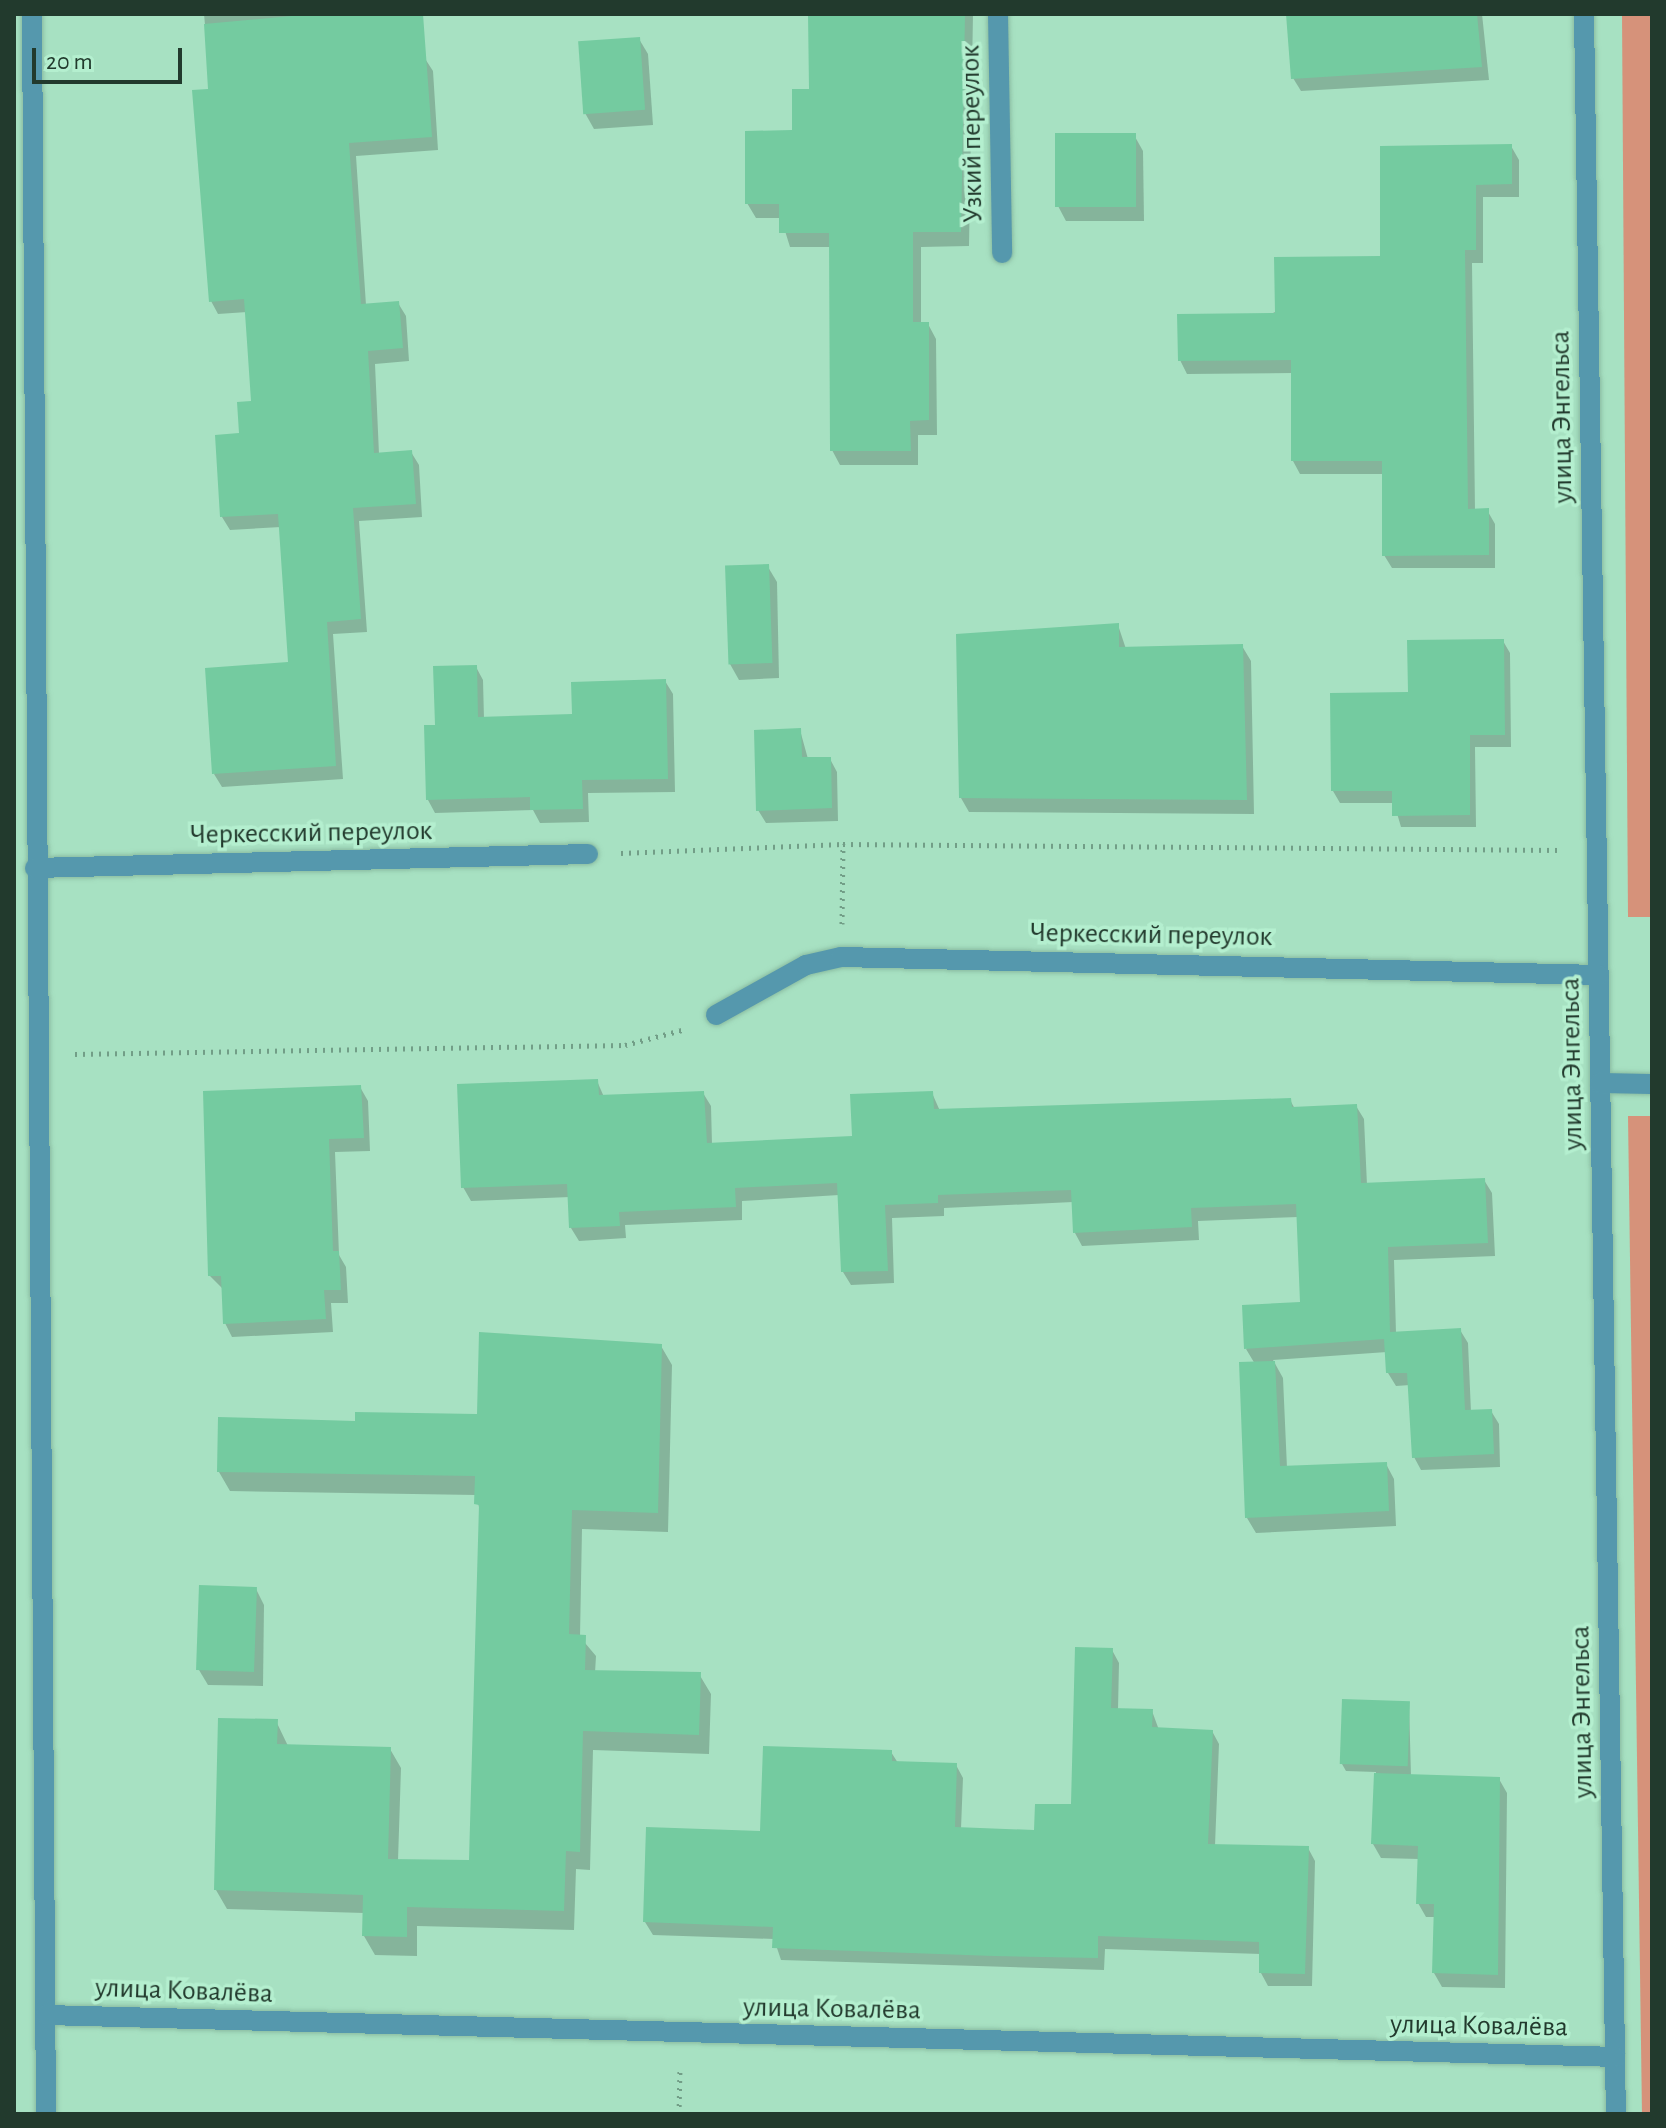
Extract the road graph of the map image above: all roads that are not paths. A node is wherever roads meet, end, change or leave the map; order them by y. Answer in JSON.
{"nodes":[{"id":1,"x":32,"y":14,"type":"edge"},
{"id":2,"x":998,"y":14,"type":"edge"},
{"id":3,"x":1584,"y":14,"type":"edge"},
{"id":4,"x":1002,"y":253,"type":"dead end"},
{"id":5,"x":588,"y":854,"type":"road end"},
{"id":6,"x":35,"y":868,"type":"junction"},
{"id":7,"x":1599,"y":975,"type":"junction"},
{"id":8,"x":716,"y":1015,"type":"road end"},
{"id":9,"x":1600,"y":1083,"type":"junction"},
{"id":10,"x":1652,"y":1084,"type":"edge"},
{"id":11,"x":46,"y":2015,"type":"junction"},
{"id":12,"x":1615,"y":2057,"type":"junction"},
{"id":13,"x":46,"y":2114,"type":"edge"},
{"id":14,"x":1616,"y":2114,"type":"edge"}],
"edges":[{"from":1,"to":6,"type":"street"},
{"from":2,"to":4,"type":"street","name":"Узкий переулок"},
{"from":3,"to":7,"type":"street","name":"улица Энгельса"},
{"from":5,"to":6,"type":"street","name":"Черкесский переулок"},
{"from":6,"to":11,"type":"street"},
{"from":7,"to":8,"type":"street","name":"Черкесский переулок"},
{"from":7,"to":9,"type":"street","name":"улица Энгельса"},
{"from":9,"to":10,"type":"street"},
{"from":9,"to":12,"type":"street","name":"улица Энгельса"},
{"from":11,"to":12,"type":"street","name":"улица Ковалёва"},
{"from":11,"to":13,"type":"street"},
{"from":12,"to":14,"type":"street","name":"улица Энгельса"}]}
